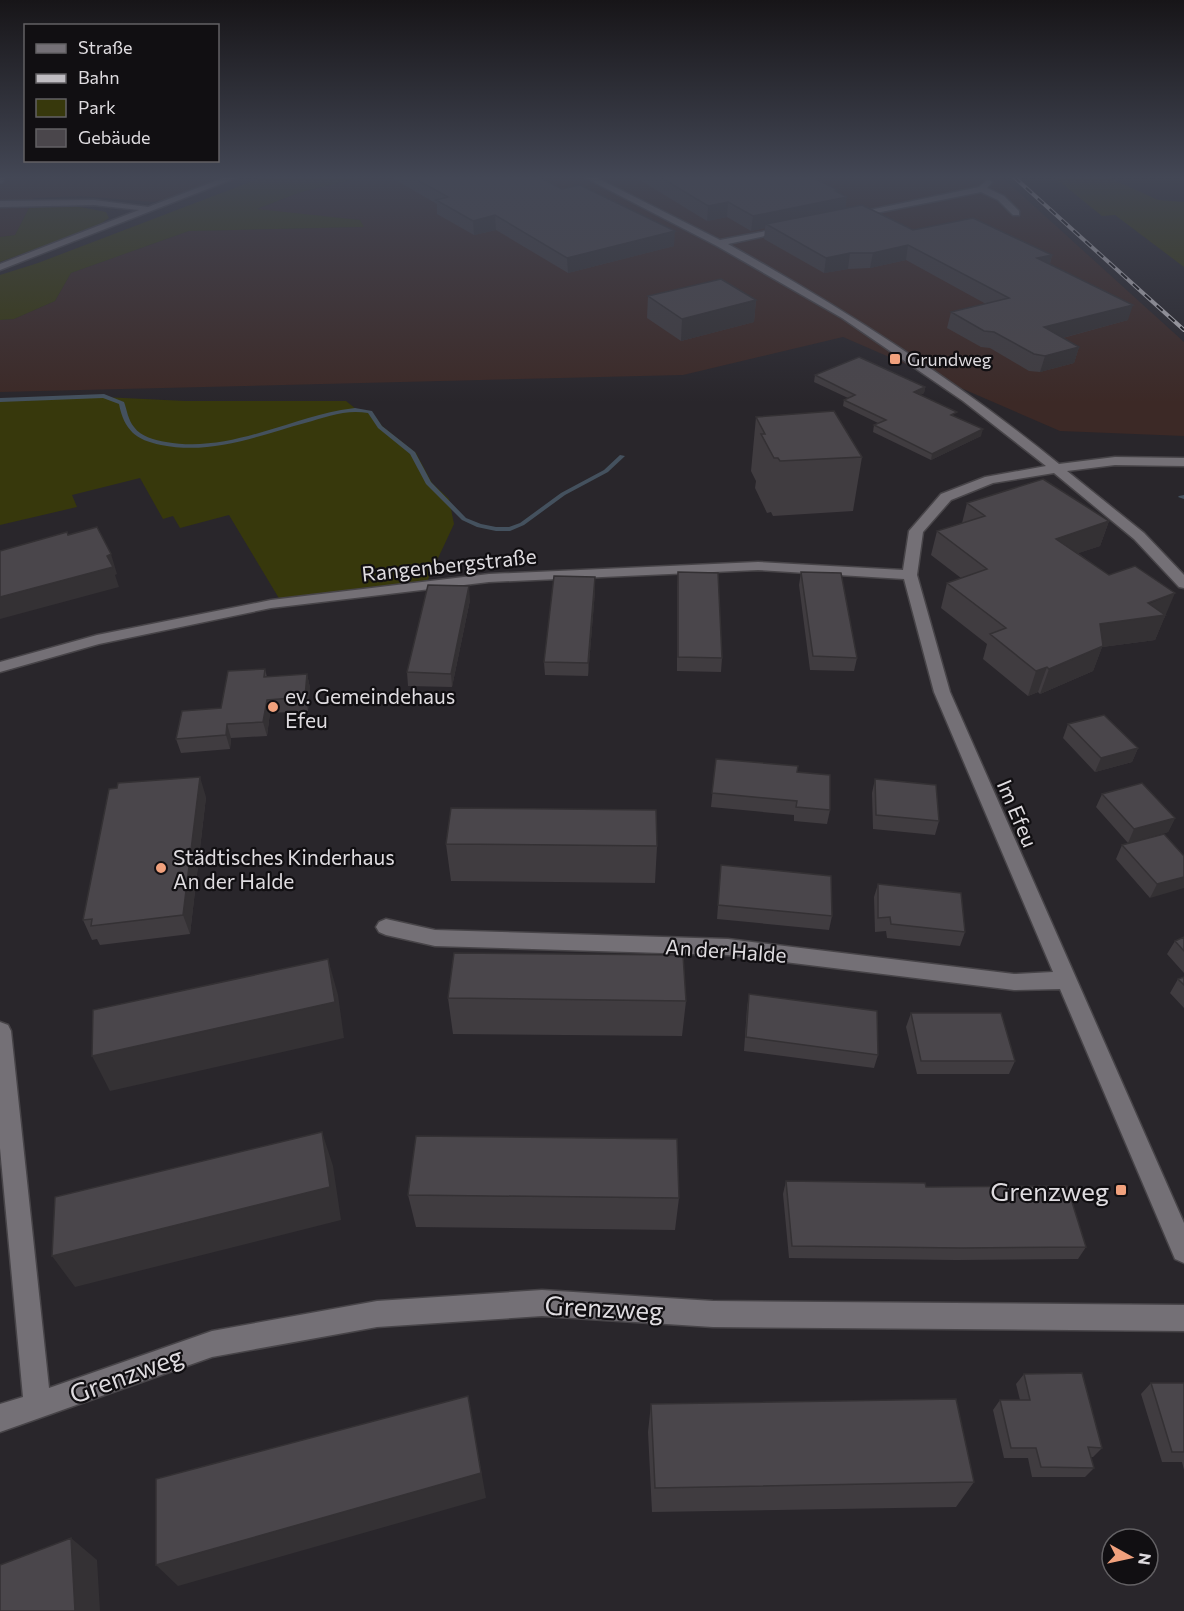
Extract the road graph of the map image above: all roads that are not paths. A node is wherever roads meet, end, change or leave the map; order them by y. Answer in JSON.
{"nodes":[{"id":1,"x":39,"y":252,"type":"edge"},
{"id":2,"x":733,"y":252,"type":"edge"},
{"id":3,"x":0,"y":267,"type":"edge"},
{"id":4,"x":1184,"y":462,"type":"edge"},
{"id":5,"x":1058,"y":468,"type":"junction"},
{"id":6,"x":910,"y":574,"type":"junction"},
{"id":7,"x":1184,"y":584,"type":"edge"},
{"id":8,"x":0,"y":667,"type":"edge"},
{"id":9,"x":386,"y":927,"type":"dead end"},
{"id":10,"x":1066,"y":980,"type":"junction"},
{"id":11,"x":0,"y":1031,"type":"edge"},
{"id":12,"x":1184,"y":1251,"type":"edge"},
{"id":13,"x":1184,"y":1318,"type":"edge"},
{"id":14,"x":37,"y":1406,"type":"junction"},
{"id":15,"x":0,"y":1418,"type":"edge"}],
"edges":[{"from":1,"to":3,"type":"street"},
{"from":2,"to":5,"type":"street"},
{"from":4,"to":5,"type":"street","name":"Im Efeu"},
{"from":5,"to":6,"type":"street","name":"Im Efeu"},
{"from":5,"to":7,"type":"street"},
{"from":6,"to":8,"type":"street","name":"Rangenbergstraße"},
{"from":6,"to":10,"type":"street","name":"Im Efeu"},
{"from":9,"to":10,"type":"street","name":"An der Halde"},
{"from":10,"to":12,"type":"street","name":"Im Efeu"},
{"from":11,"to":14,"type":"street","name":"Grenzweg"},
{"from":13,"to":14,"type":"street","name":"Grenzweg"},
{"from":14,"to":15,"type":"street","name":"Grenzweg"}]}
